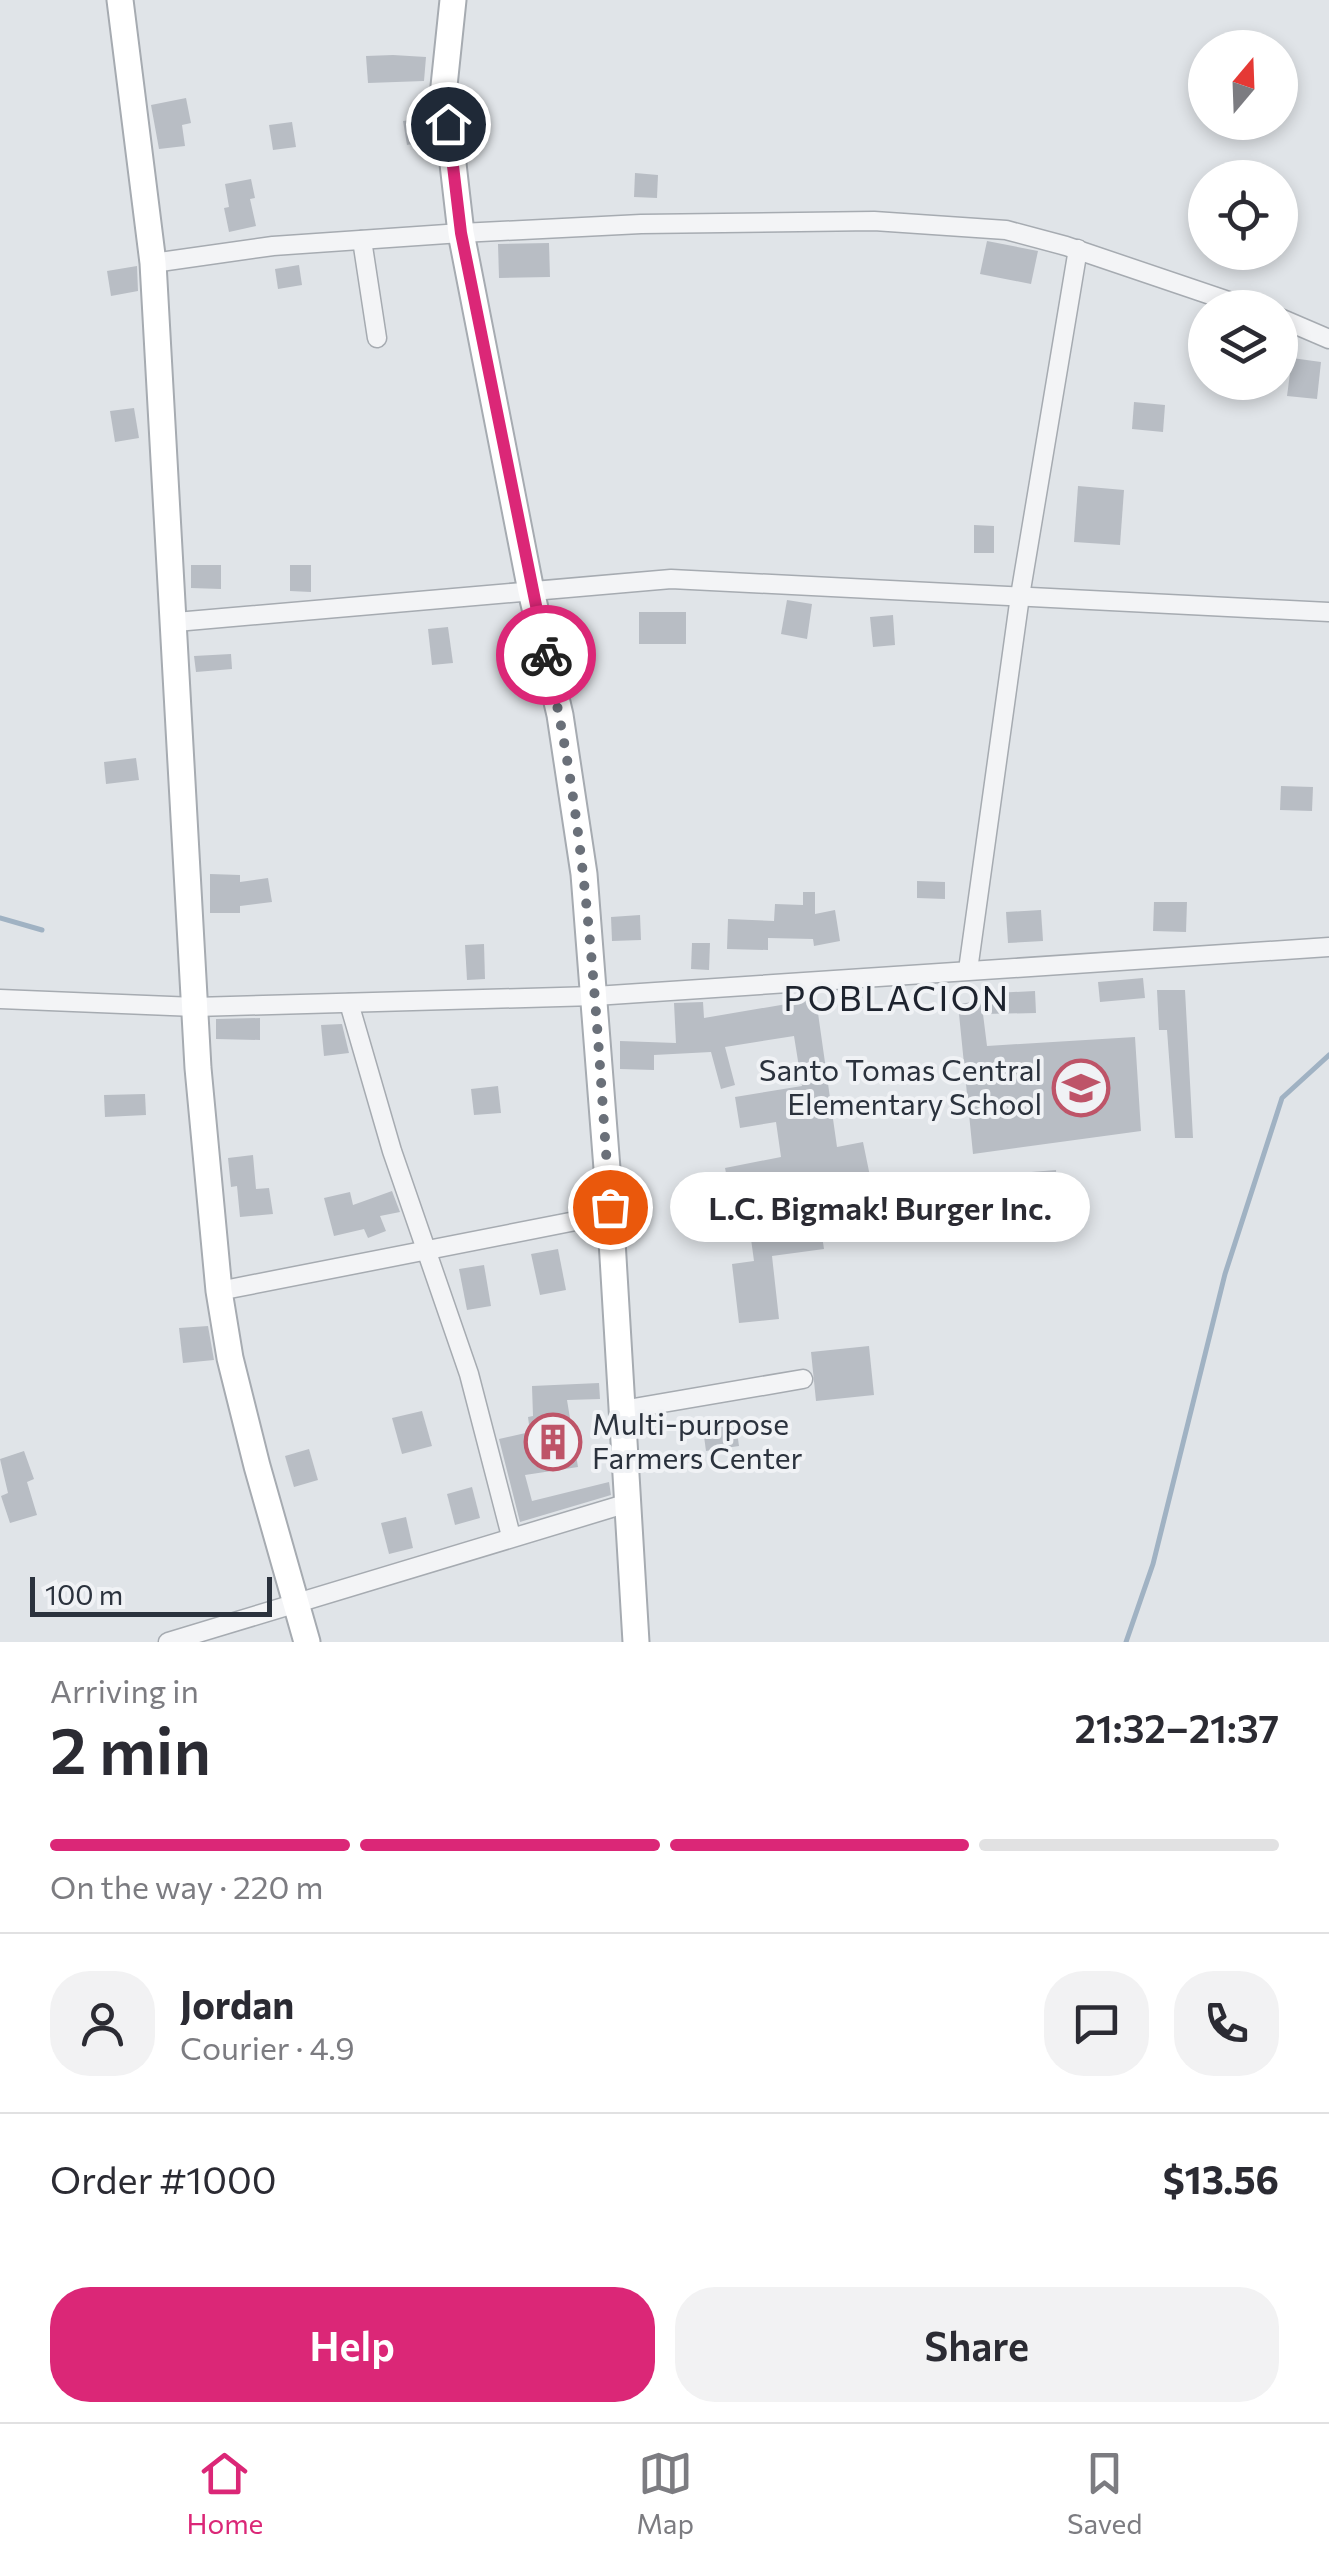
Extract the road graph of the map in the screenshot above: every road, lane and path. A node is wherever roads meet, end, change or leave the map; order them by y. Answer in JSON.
{"nodes":[{"id":1,"x":120,"y":0,"type":"edge"},
{"id":2,"x":453,"y":0,"type":"edge"},
{"id":3,"x":461,"y":233,"type":"junction"},
{"id":4,"x":362,"y":240,"type":"junction"},
{"id":5,"x":1078,"y":249,"type":"junction"},
{"id":6,"x":153,"y":262,"type":"junction"},
{"id":7,"x":1197,"y":290,"type":"edge"},
{"id":8,"x":1298,"y":326,"type":"edge"},
{"id":9,"x":378,"y":338,"type":"dead end"},
{"id":10,"x":1329,"y":339,"type":"edge"},
{"id":11,"x":530,"y":591,"type":"junction"},
{"id":12,"x":1020,"y":596,"type":"junction"},
{"id":13,"x":1329,"y":612,"type":"edge"},
{"id":14,"x":176,"y":622,"type":"junction"},
{"id":15,"x":1329,"y":946,"type":"edge"},
{"id":16,"x":968,"y":970,"type":"junction"},
{"id":17,"x":595,"y":996,"type":"junction"},
{"id":18,"x":0,"y":999,"type":"edge"},
{"id":19,"x":349,"y":1003,"type":"junction"},
{"id":20,"x":195,"y":1007,"type":"junction"},
{"id":21,"x":611,"y":1214,"type":"junction"},
{"id":22,"x":428,"y":1251,"type":"junction"},
{"id":23,"x":219,"y":1291,"type":"junction"},
{"id":24,"x":802,"y":1380,"type":"dead end"},
{"id":25,"x":622,"y":1410,"type":"junction"},
{"id":26,"x":628,"y":1502,"type":"junction"},
{"id":27,"x":511,"y":1536,"type":"junction"},
{"id":28,"x":296,"y":1604,"type":"junction"},
{"id":29,"x":168,"y":1642,"type":"edge"},
{"id":30,"x":308,"y":1642,"type":"edge"},
{"id":31,"x":636,"y":1642,"type":"edge"}],
"edges":[{"from":1,"to":6,"type":"street"},
{"from":2,"to":3,"type":"street"},
{"from":3,"to":4,"type":"street"},
{"from":3,"to":5,"type":"street"},
{"from":3,"to":11,"type":"street"},
{"from":4,"to":6,"type":"street"},
{"from":4,"to":9,"type":"street"},
{"from":5,"to":7,"type":"street"},
{"from":5,"to":12,"type":"street"},
{"from":6,"to":14,"type":"street"},
{"from":8,"to":10,"type":"street"},
{"from":11,"to":12,"type":"street"},
{"from":11,"to":14,"type":"street"},
{"from":11,"to":17,"type":"street"},
{"from":12,"to":13,"type":"street"},
{"from":12,"to":16,"type":"street"},
{"from":14,"to":20,"type":"street"},
{"from":15,"to":16,"type":"street"},
{"from":16,"to":17,"type":"street"},
{"from":17,"to":19,"type":"street"},
{"from":17,"to":21,"type":"street"},
{"from":18,"to":20,"type":"street"},
{"from":19,"to":20,"type":"street"},
{"from":19,"to":22,"type":"street"},
{"from":20,"to":23,"type":"street"},
{"from":21,"to":22,"type":"street"},
{"from":21,"to":25,"type":"street"},
{"from":22,"to":23,"type":"street"},
{"from":22,"to":27,"type":"street"},
{"from":23,"to":28,"type":"street"},
{"from":24,"to":25,"type":"street"},
{"from":25,"to":26,"type":"street"},
{"from":26,"to":27,"type":"street"},
{"from":26,"to":31,"type":"street"},
{"from":27,"to":28,"type":"street"},
{"from":28,"to":29,"type":"street"},
{"from":28,"to":30,"type":"street"}]}
